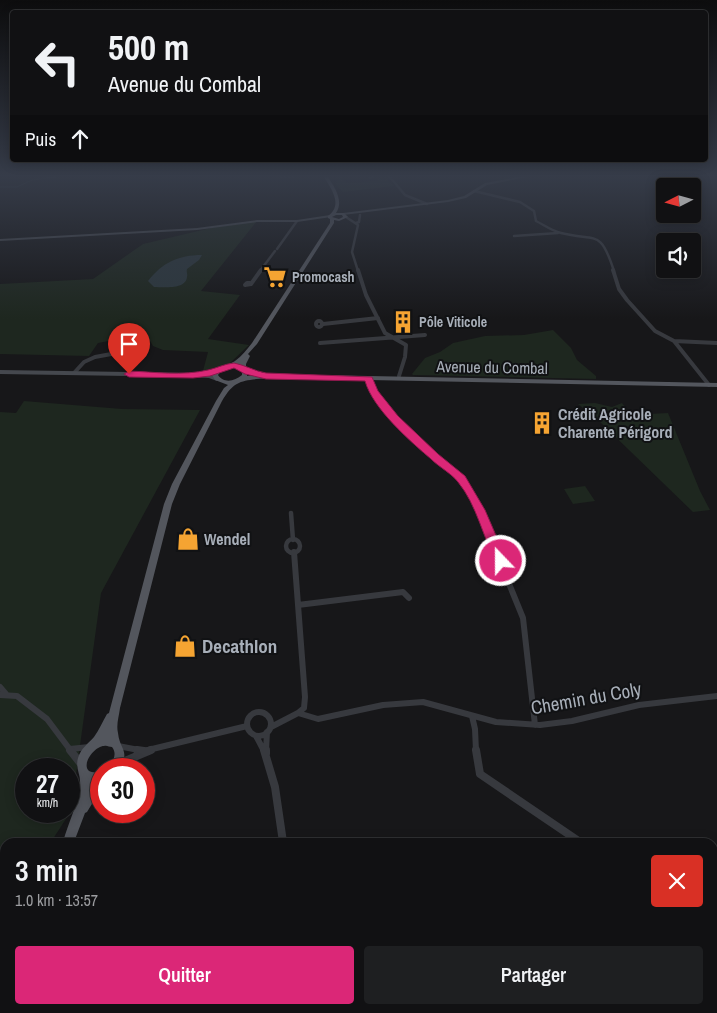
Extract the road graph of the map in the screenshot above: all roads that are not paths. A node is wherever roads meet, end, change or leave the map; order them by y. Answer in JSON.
{"nodes":[{"id":1,"x":235,"y":224,"type":"edge"},
{"id":2,"x":295,"y":224,"type":"edge"},
{"id":3,"x":331,"y":224,"type":"edge"},
{"id":4,"x":335,"y":224,"type":"edge"},
{"id":5,"x":357,"y":224,"type":"edge"},
{"id":6,"x":543,"y":224,"type":"edge"},
{"id":7,"x":560,"y":233,"type":"junction"},
{"id":8,"x":514,"y":236,"type":"dead end"},
{"id":9,"x":0,"y":240,"type":"edge"},
{"id":10,"x":251,"y":284,"type":"dead end"},
{"id":11,"x":378,"y":318,"type":"junction"},
{"id":12,"x":323,"y":324,"type":"dead end"},
{"id":13,"x":425,"y":335,"type":"dead end"},
{"id":14,"x":390,"y":337,"type":"junction"},
{"id":15,"x":674,"y":341,"type":"junction"},
{"id":16,"x":717,"y":342,"type":"edge"},
{"id":17,"x":320,"y":343,"type":"dead end"},
{"id":18,"x":144,"y":348,"type":"dead end"},
{"id":19,"x":230,"y":366,"type":"junction"},
{"id":20,"x":218,"y":370,"type":"junction"},
{"id":21,"x":244,"y":370,"type":"junction"},
{"id":22,"x":0,"y":372,"type":"edge"},
{"id":23,"x":74,"y":373,"type":"junction"},
{"id":24,"x":193,"y":375,"type":"junction"},
{"id":25,"x":399,"y":375,"type":"dead end"},
{"id":26,"x":266,"y":376,"type":"junction"},
{"id":27,"x":369,"y":379,"type":"junction"},
{"id":28,"x":218,"y":380,"type":"junction"},
{"id":29,"x":238,"y":381,"type":"junction"},
{"id":30,"x":709,"y":385,"type":"junction"},
{"id":31,"x":717,"y":385,"type":"edge"},
{"id":32,"x":219,"y":401,"type":"junction"},
{"id":33,"x":291,"y":513,"type":"dead end"},
{"id":34,"x":293,"y":540,"type":"junction"},
{"id":35,"x":294,"y":552,"type":"junction"},
{"id":36,"x":409,"y":598,"type":"dead end"},
{"id":37,"x":298,"y":606,"type":"junction"},
{"id":38,"x":0,"y":687,"type":"edge"},
{"id":39,"x":3,"y":695,"type":"edge"},
{"id":40,"x":717,"y":696,"type":"edge"},
{"id":41,"x":115,"y":708,"type":"junction"},
{"id":42,"x":298,"y":714,"type":"junction"},
{"id":43,"x":270,"y":716,"type":"junction"},
{"id":44,"x":472,"y":716,"type":"junction"},
{"id":45,"x":286,"y":718,"type":"junction"},
{"id":46,"x":535,"y":725,"type":"junction"},
{"id":47,"x":247,"y":726,"type":"junction"},
{"id":48,"x":269,"y":730,"type":"junction"},
{"id":49,"x":256,"y":736,"type":"junction"},
{"id":50,"x":94,"y":744,"type":"junction"},
{"id":51,"x":116,"y":745,"type":"junction"},
{"id":52,"x":70,"y":748,"type":"junction"},
{"id":53,"x":144,"y":751,"type":"junction"},
{"id":54,"x":266,"y":757,"type":"junction"},
{"id":55,"x":120,"y":758,"type":"edge"},
{"id":56,"x":128,"y":758,"type":"edge"},
{"id":57,"x":81,"y":764,"type":"junction"},
{"id":58,"x":86,"y":775,"type":"junction"},
{"id":59,"x":90,"y":777,"type":"edge"},
{"id":60,"x":90,"y":796,"type":"edge"},
{"id":61,"x":80,"y":809,"type":"edge"},
{"id":62,"x":80,"y":813,"type":"edge"},
{"id":63,"x":75,"y":823,"type":"edge"},
{"id":64,"x":70,"y":838,"type":"edge"},
{"id":65,"x":282,"y":838,"type":"edge"},
{"id":66,"x":574,"y":838,"type":"edge"}],
"edges":[{"from":1,"to":9,"type":"street"},
{"from":2,"to":10,"type":"street"},
{"from":3,"to":19,"type":"main road"},
{"from":4,"to":21,"type":"main road"},
{"from":5,"to":11,"type":"street"},
{"from":6,"to":7,"type":"street"},
{"from":7,"to":8,"type":"street"},
{"from":7,"to":15,"type":"street"},
{"from":11,"to":12,"type":"street"},
{"from":11,"to":14,"type":"street"},
{"from":13,"to":14,"type":"street"},
{"from":14,"to":17,"type":"street"},
{"from":14,"to":25,"type":"street"},
{"from":15,"to":16,"type":"street"},
{"from":15,"to":30,"type":"street"},
{"from":18,"to":23,"type":"street"},
{"from":19,"to":20,"type":"main road"},
{"from":19,"to":21,"type":"main road"},
{"from":20,"to":24,"type":"street"},
{"from":20,"to":28,"type":"main road"},
{"from":21,"to":26,"type":"main road"},
{"from":21,"to":29,"type":"main road"},
{"from":22,"to":23,"type":"street"},
{"from":23,"to":24,"type":"street"},
{"from":24,"to":28,"type":"street"},
{"from":26,"to":27,"type":"main road","name":"Avenue du Combal"},
{"from":26,"to":29,"type":"main road"},
{"from":27,"to":30,"type":"main road","name":"Avenue du Combal"},
{"from":27,"to":46,"type":"street"},
{"from":28,"to":29,"type":"main road"},
{"from":28,"to":32,"type":"main road"},
{"from":29,"to":32,"type":"main road"},
{"from":30,"to":31,"type":"main road","name":"Avenue du Combal"},
{"from":32,"to":41,"type":"main road"},
{"from":33,"to":34,"type":"street"},
{"from":34,"to":35,"type":"street"},
{"from":34,"to":35,"type":"street"},
{"from":35,"to":37,"type":"street"},
{"from":36,"to":37,"type":"street"},
{"from":37,"to":42,"type":"street"},
{"from":38,"to":39,"type":"street"},
{"from":39,"to":52,"type":"street"},
{"from":40,"to":46,"type":"street","name":"Chemin du Coly"},
{"from":41,"to":50,"type":"main road"},
{"from":41,"to":51,"type":"main road"},
{"from":42,"to":44,"type":"street","name":"Chemin du Coly"},
{"from":42,"to":45,"type":"street","name":"Chemin du Coly"},
{"from":43,"to":45,"type":"street","name":"Chemin du Coly"},
{"from":43,"to":47,"type":"street","name":"Chemin du Coly"},
{"from":43,"to":48,"type":"street"},
{"from":44,"to":46,"type":"street","name":"Chemin du Coly"},
{"from":44,"to":66,"type":"street"},
{"from":45,"to":48,"type":"street","name":"Chemin du Coly"},
{"from":47,"to":49,"type":"street"},
{"from":47,"to":53,"type":"street","name":"Chemin du Coly"},
{"from":48,"to":49,"type":"street","name":"Chemin du Coly"},
{"from":48,"to":54,"type":"street"},
{"from":49,"to":54,"type":"street"},
{"from":50,"to":51,"type":"main road"},
{"from":50,"to":52,"type":"street"},
{"from":50,"to":57,"type":"main road"},
{"from":51,"to":53,"type":"street"},
{"from":51,"to":55,"type":"main road"},
{"from":52,"to":57,"type":"street"},
{"from":53,"to":56,"type":"street"},
{"from":54,"to":65,"type":"street"},
{"from":57,"to":58,"type":"main road"},
{"from":58,"to":59,"type":"main road"},
{"from":58,"to":61,"type":"main road"},
{"from":60,"to":62,"type":"main road"},
{"from":63,"to":64,"type":"main road"}]}
